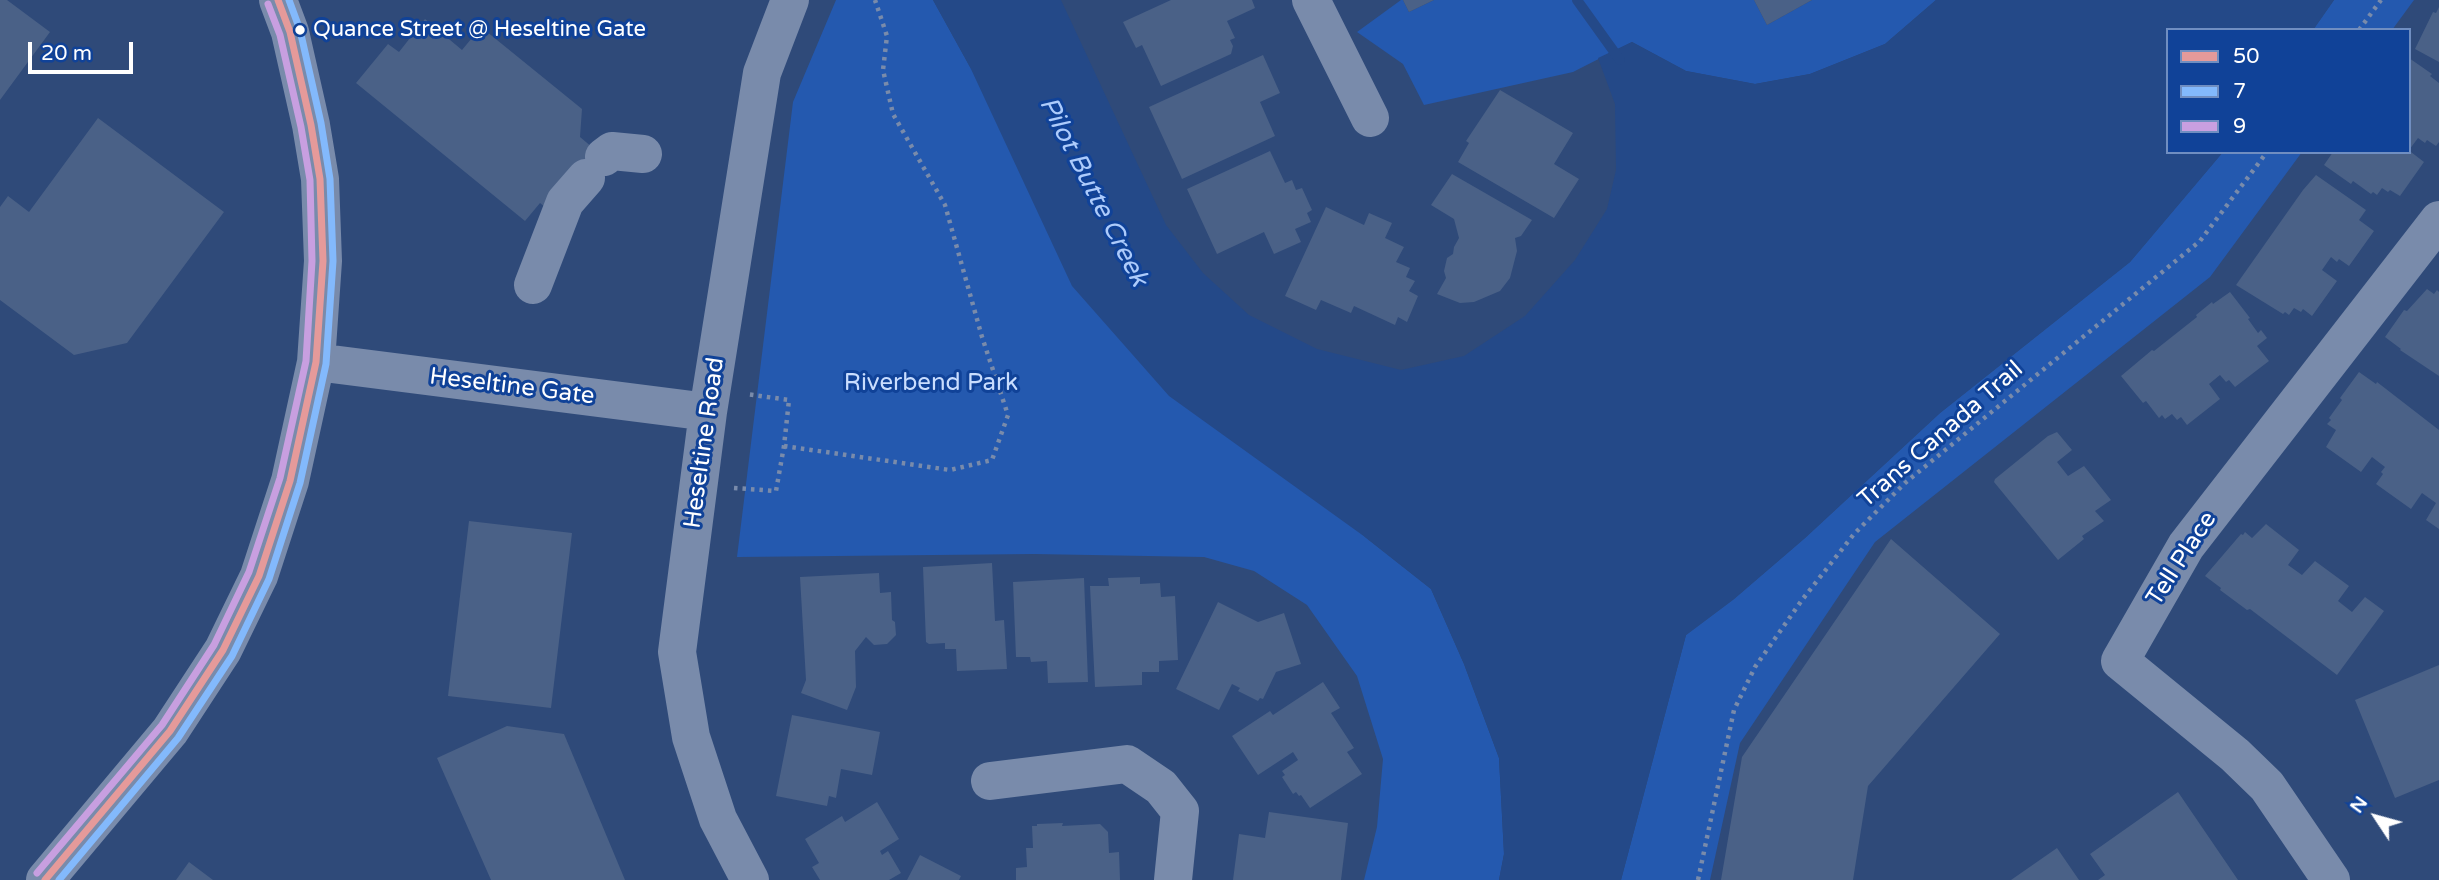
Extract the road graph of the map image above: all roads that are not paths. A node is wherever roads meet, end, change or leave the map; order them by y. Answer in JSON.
{"nodes":[{"id":1,"x":278,"y":0,"type":"edge"},
{"id":2,"x":790,"y":0,"type":"edge"},
{"id":3,"x":1311,"y":0,"type":"edge"},
{"id":4,"x":1370,"y":118,"type":"dead end"},
{"id":5,"x":643,"y":154,"type":"dead end"},
{"id":6,"x":2439,"y":220,"type":"edge"},
{"id":7,"x":534,"y":285,"type":"dead end"},
{"id":8,"x":316,"y":362,"type":"junction"},
{"id":9,"x":710,"y":400,"type":"junction"},
{"id":10,"x":990,"y":781,"type":"dead end"},
{"id":11,"x":44,"y":880,"type":"edge"},
{"id":12,"x":750,"y":880,"type":"edge"},
{"id":13,"x":1173,"y":880,"type":"edge"},
{"id":14,"x":2331,"y":880,"type":"edge"}],
"edges":[{"from":1,"to":8,"type":"street"},
{"from":2,"to":9,"type":"street","name":"Heseltine Road"},
{"from":3,"to":4,"type":"street"},
{"from":5,"to":7,"type":"street"},
{"from":6,"to":14,"type":"street","name":"Tell Place"},
{"from":8,"to":9,"type":"street","name":"Heseltine Gate"},
{"from":8,"to":11,"type":"street"},
{"from":9,"to":12,"type":"street","name":"Heseltine Road"},
{"from":10,"to":13,"type":"street"}]}
